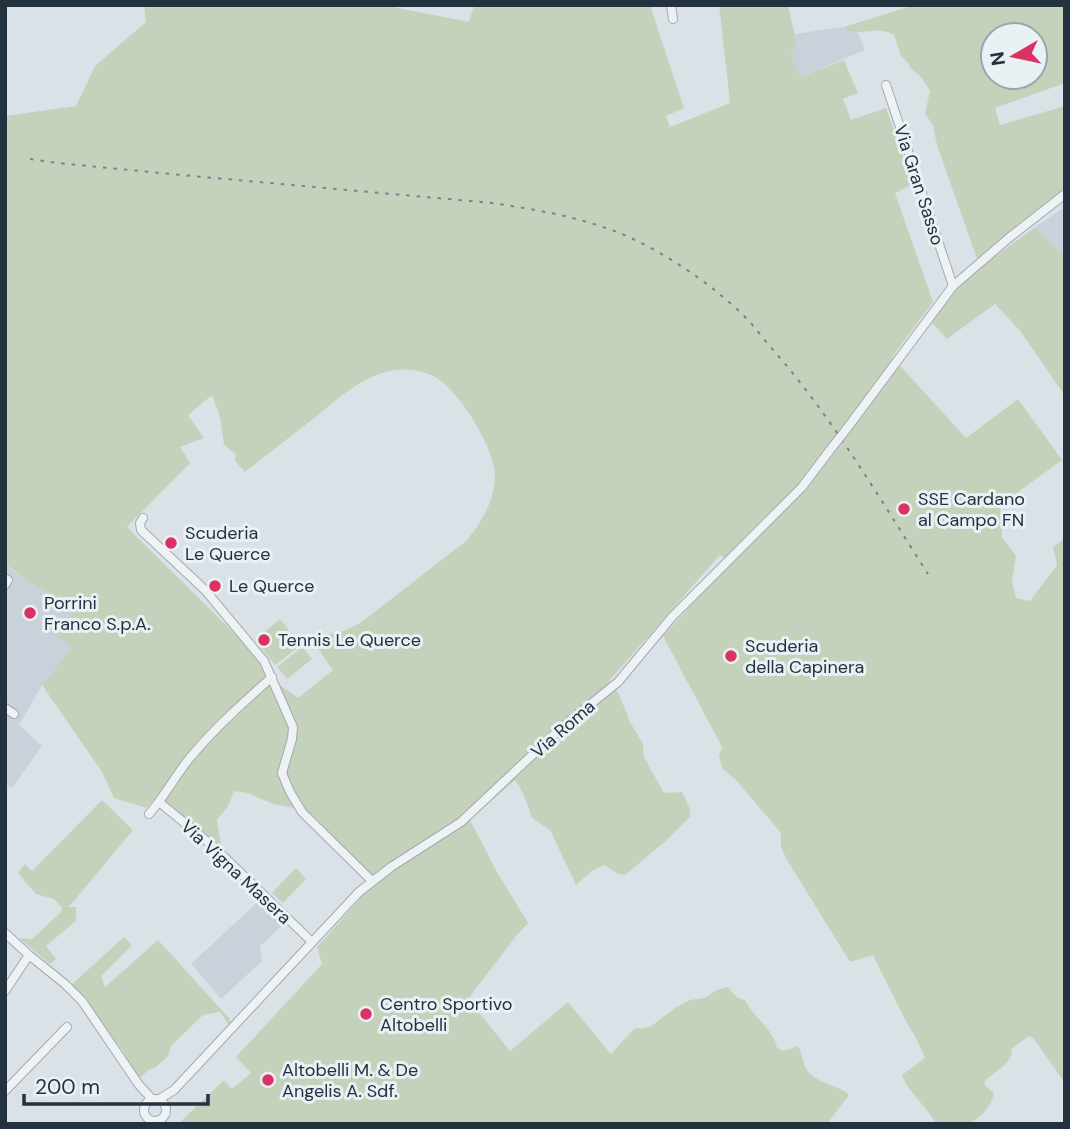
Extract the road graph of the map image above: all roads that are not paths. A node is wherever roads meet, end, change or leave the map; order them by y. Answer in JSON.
{"nodes":[{"id":1,"x":671,"y":5,"type":"edge"},
{"id":2,"x":673,"y":19,"type":"dead end"},
{"id":3,"x":886,"y":85,"type":"dead end"},
{"id":4,"x":1065,"y":194,"type":"edge"},
{"id":5,"x":953,"y":286,"type":"junction"},
{"id":6,"x":142,"y":518,"type":"dead end"},
{"id":7,"x":5,"y":579,"type":"edge"},
{"id":8,"x":5,"y":585,"type":"edge"},
{"id":9,"x":271,"y":677,"type":"junction"},
{"id":10,"x":5,"y":708,"type":"edge"},
{"id":11,"x":14,"y":714,"type":"dead end"},
{"id":12,"x":159,"y":802,"type":"junction"},
{"id":13,"x":149,"y":814,"type":"dead end"},
{"id":14,"x":372,"y":881,"type":"junction"},
{"id":15,"x":5,"y":933,"type":"edge"},
{"id":16,"x":312,"y":943,"type":"junction"},
{"id":17,"x":29,"y":955,"type":"junction"},
{"id":18,"x":5,"y":991,"type":"edge"},
{"id":19,"x":67,"y":1027,"type":"dead end"},
{"id":20,"x":139,"y":1085,"type":"junction"},
{"id":21,"x":174,"y":1090,"type":"junction"},
{"id":22,"x":5,"y":1091,"type":"edge"},
{"id":23,"x":155,"y":1100,"type":"junction"},
{"id":24,"x":166,"y":1110,"type":"junction"},
{"id":25,"x":148,"y":1117,"type":"edge"},
{"id":26,"x":140,"y":1124,"type":"edge"}],
"edges":[{"from":1,"to":2,"type":"street"},
{"from":3,"to":5,"type":"street","name":"Via Gran Sasso"},
{"from":4,"to":5,"type":"street","name":"Via Roma"},
{"from":5,"to":14,"type":"street","name":"Via Roma","bridge":true},
{"from":6,"to":9,"type":"street"},
{"from":7,"to":8,"type":"street"},
{"from":9,"to":12,"type":"street"},
{"from":9,"to":14,"type":"street"},
{"from":10,"to":11,"type":"street"},
{"from":12,"to":13,"type":"street"},
{"from":12,"to":16,"type":"street","name":"Via Vigna Masera"},
{"from":14,"to":16,"type":"street","name":"Via Roma"},
{"from":15,"to":17,"type":"street"},
{"from":16,"to":21,"type":"street","name":"Via Roma"},
{"from":17,"to":18,"type":"street"},
{"from":17,"to":20,"type":"street"},
{"from":19,"to":22,"type":"street"},
{"from":20,"to":23,"type":"street"},
{"from":20,"to":25,"type":"street"},
{"from":21,"to":23,"type":"street","name":"Via Roma"},
{"from":21,"to":24,"type":"street","name":"Via Roma"},
{"from":23,"to":24,"type":"street"},
{"from":23,"to":25,"type":"street","name":"Via Roma"},
{"from":24,"to":25,"type":"street","name":"Via Roma"},
{"from":25,"to":26,"type":"street","name":"Via Roma"}]}
